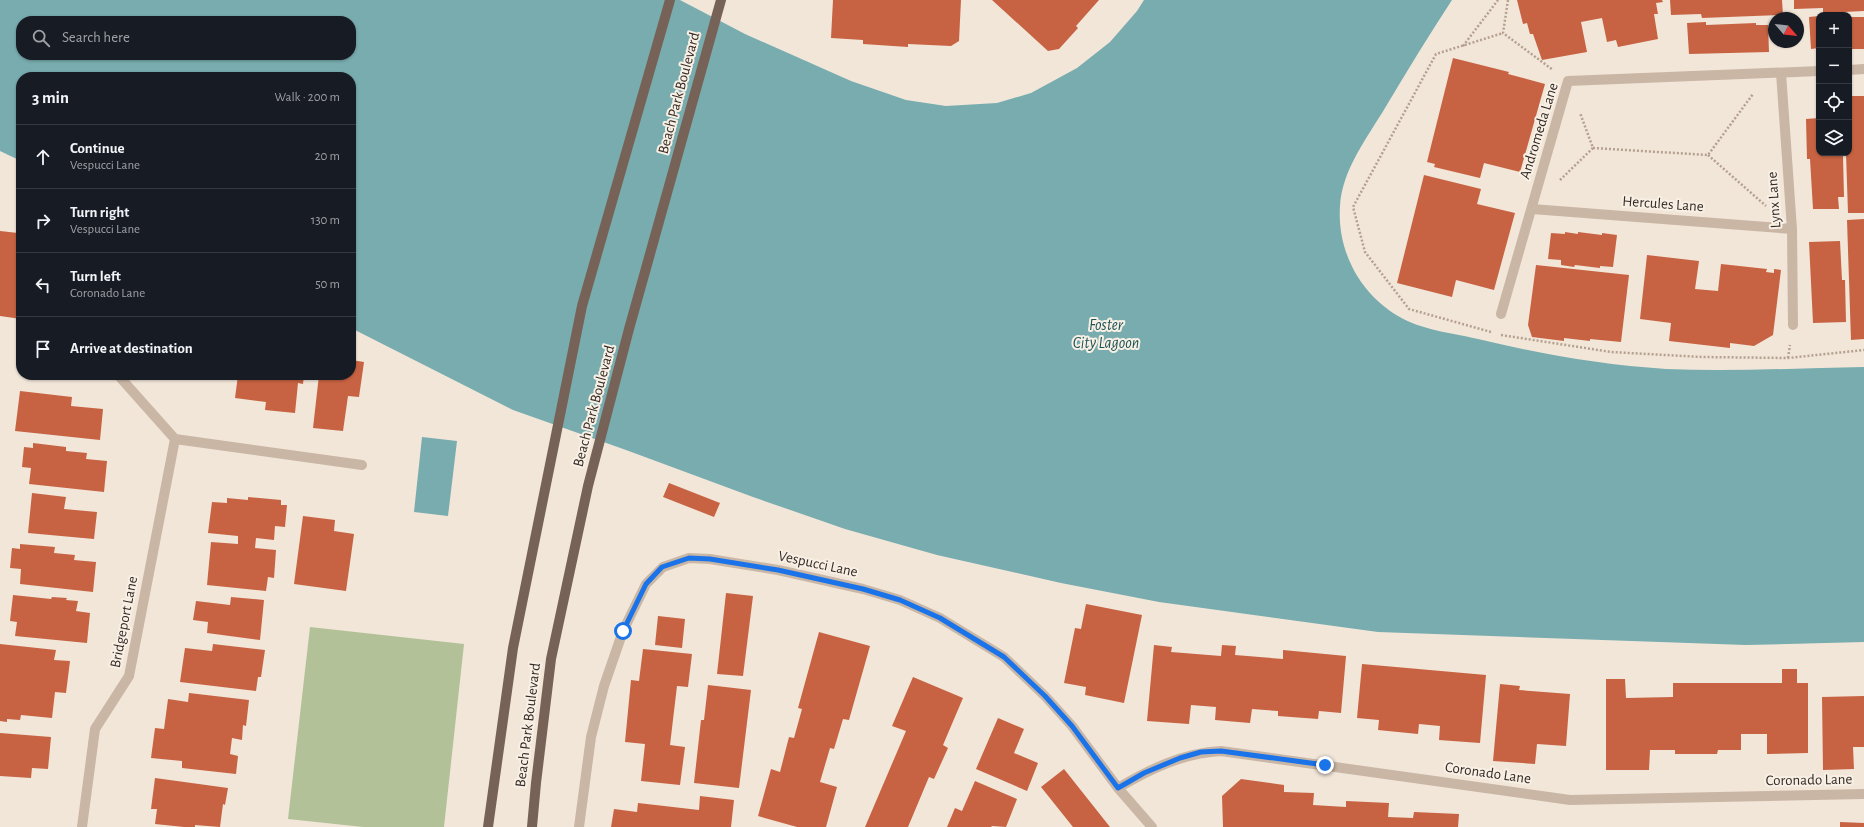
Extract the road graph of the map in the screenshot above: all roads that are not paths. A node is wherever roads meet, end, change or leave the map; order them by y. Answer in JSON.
{"nodes":[{"id":1,"x":670,"y":0,"type":"edge"},
{"id":2,"x":720,"y":0,"type":"edge"},
{"id":3,"x":1864,"y":69,"type":"edge"},
{"id":4,"x":1852,"y":70,"type":"edge"},
{"id":5,"x":1816,"y":71,"type":"edge"},
{"id":6,"x":1781,"y":73,"type":"junction"},
{"id":7,"x":1532,"y":209,"type":"junction"},
{"id":8,"x":1792,"y":229,"type":"junction"},
{"id":9,"x":1501,"y":314,"type":"dead end"},
{"id":10,"x":1793,"y":326,"type":"dead end"},
{"id":11,"x":122,"y":380,"type":"edge"},
{"id":12,"x":175,"y":439,"type":"junction"},
{"id":13,"x":362,"y":465,"type":"dead end"},
{"id":14,"x":1118,"y":788,"type":"junction"},
{"id":15,"x":1864,"y":794,"type":"edge"},
{"id":16,"x":82,"y":827,"type":"edge"},
{"id":17,"x":488,"y":827,"type":"edge"},
{"id":18,"x":532,"y":827,"type":"edge"},
{"id":19,"x":579,"y":827,"type":"edge"},
{"id":20,"x":1152,"y":827,"type":"edge"}],
"edges":[{"from":1,"to":17,"type":"main road","name":"Beach Park Boulevard"},
{"from":2,"to":18,"type":"main road","name":"Beach Park Boulevard"},
{"from":3,"to":4,"type":"street"},
{"from":5,"to":6,"type":"street","name":"Andromeda Lane"},
{"from":6,"to":7,"type":"street","name":"Andromeda Lane"},
{"from":6,"to":8,"type":"street","name":"Lynx Lane"},
{"from":7,"to":8,"type":"street","name":"Hercules Lane"},
{"from":7,"to":9,"type":"street","name":"Andromeda Lane"},
{"from":8,"to":10,"type":"street","name":"Lynx Lane"},
{"from":11,"to":12,"type":"street"},
{"from":12,"to":13,"type":"street"},
{"from":12,"to":16,"type":"street","name":"Bridgeport Lane"},
{"from":14,"to":15,"type":"street","name":"Coronado Lane"},
{"from":14,"to":19,"type":"street","name":"Vespucci Lane"},
{"from":14,"to":20,"type":"street","name":"Vespucci Lane"}]}
